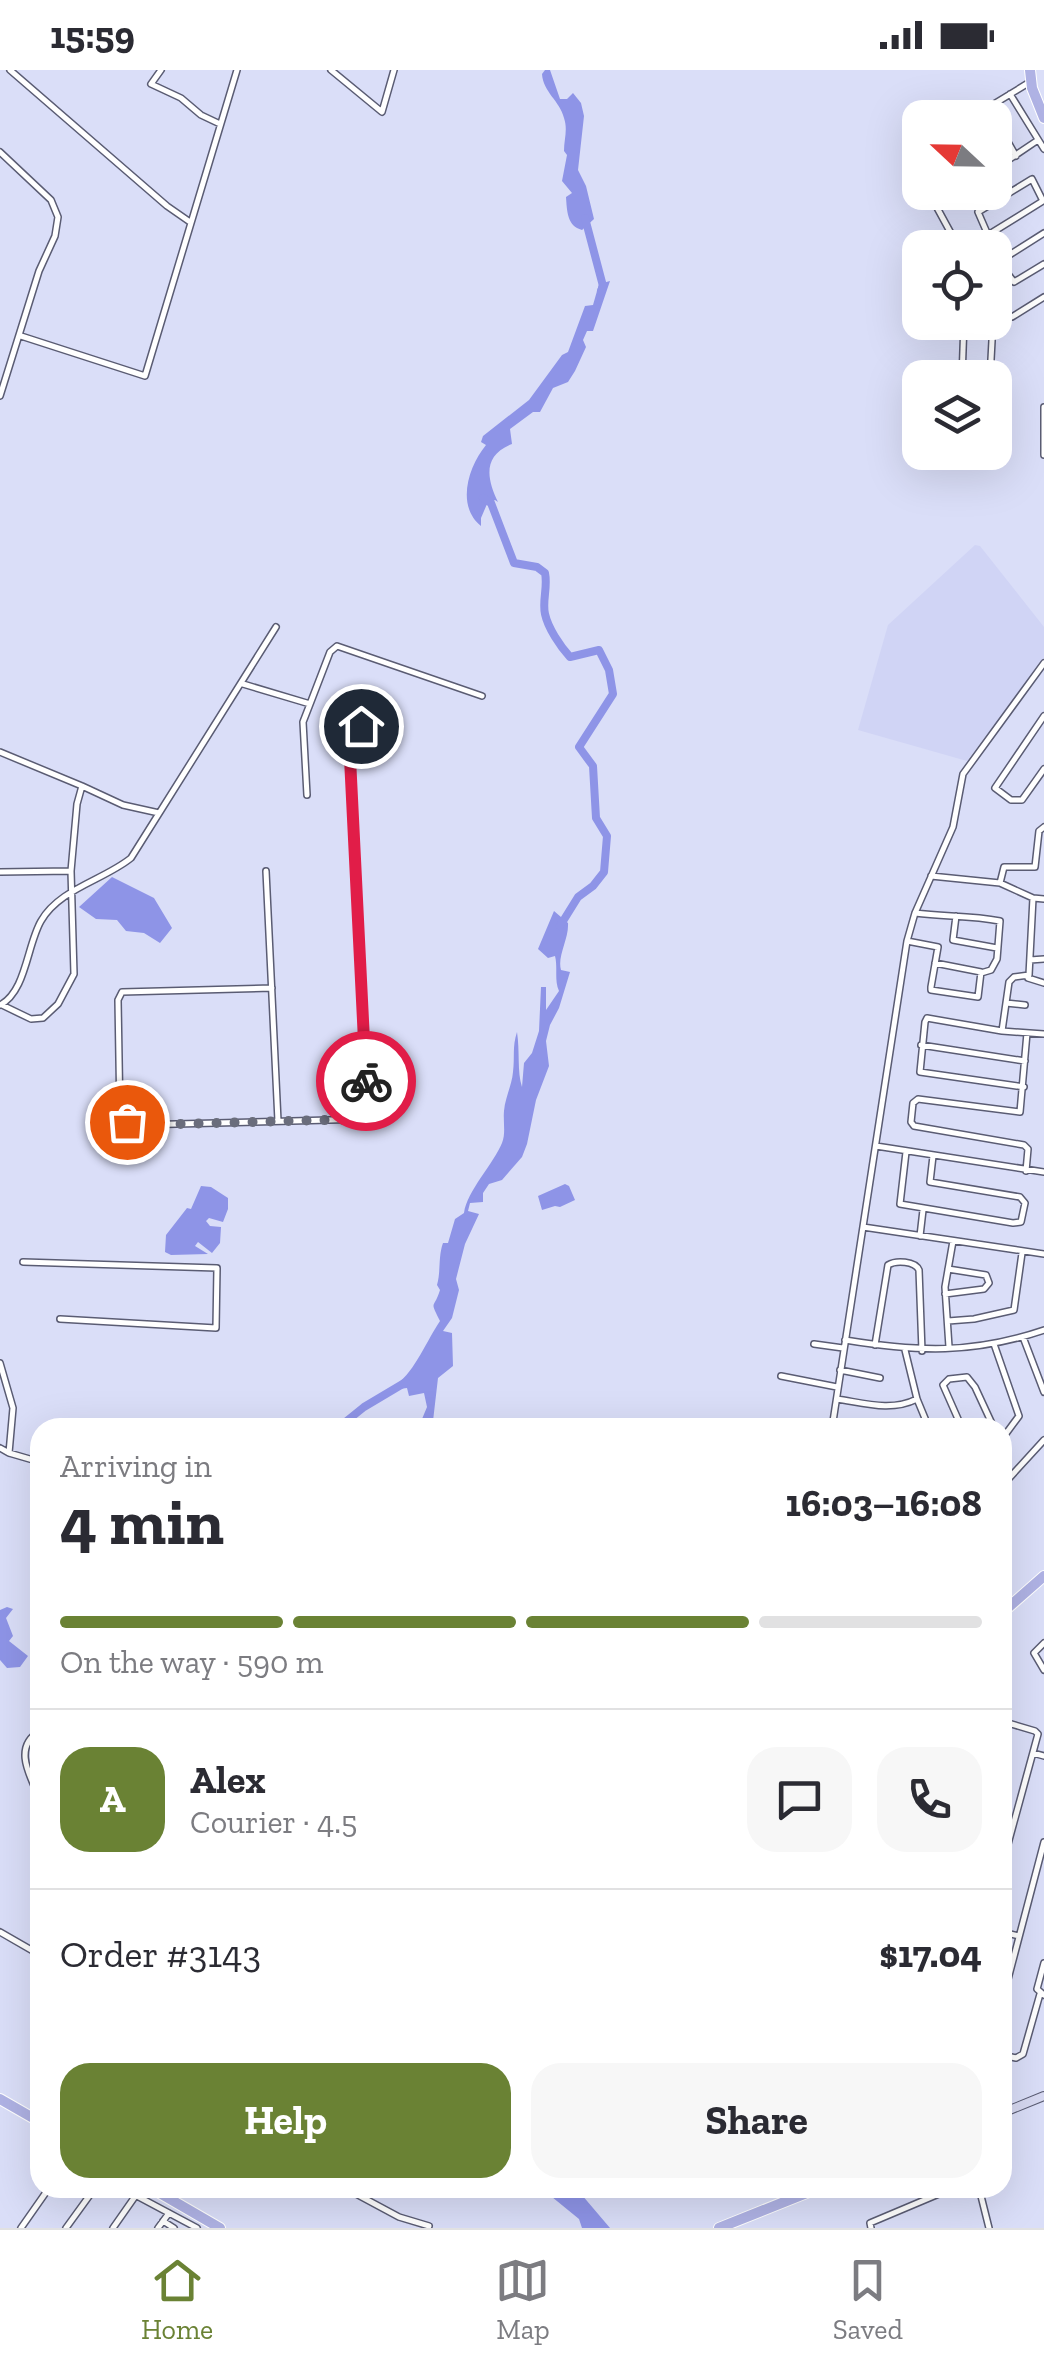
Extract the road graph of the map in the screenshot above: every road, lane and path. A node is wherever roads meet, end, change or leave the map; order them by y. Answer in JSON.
{"nodes":[{"id":1,"x":10,"y":70,"type":"edge"},
{"id":2,"x":161,"y":70,"type":"edge"},
{"id":3,"x":236,"y":70,"type":"edge"},
{"id":4,"x":331,"y":70,"type":"edge"},
{"id":5,"x":394,"y":70,"type":"edge"},
{"id":6,"x":1030,"y":76,"type":"edge"},
{"id":7,"x":1010,"y":94,"type":"junction"},
{"id":8,"x":1000,"y":100,"type":"edge"},
{"id":9,"x":1044,"y":118,"type":"edge"},
{"id":10,"x":220,"y":124,"type":"junction"},
{"id":11,"x":1038,"y":140,"type":"junction"},
{"id":12,"x":1012,"y":149,"type":"edge"},
{"id":13,"x":1044,"y":149,"type":"edge"},
{"id":14,"x":0,"y":152,"type":"edge"},
{"id":15,"x":1016,"y":156,"type":"junction"},
{"id":16,"x":1012,"y":158,"type":"edge"},
{"id":17,"x":190,"y":222,"type":"junction"},
{"id":18,"x":1044,"y":233,"type":"edge"},
{"id":19,"x":988,"y":235,"type":"joint"},
{"id":20,"x":1012,"y":253,"type":"edge"},
{"id":21,"x":1044,"y":264,"type":"edge"},
{"id":22,"x":1012,"y":280,"type":"edge"},
{"id":23,"x":1044,"y":297,"type":"edge"},
{"id":24,"x":1012,"y":317,"type":"edge"},
{"id":25,"x":21,"y":336,"type":"junction"},
{"id":26,"x":0,"y":396,"type":"edge"},
{"id":27,"x":1044,"y":407,"type":"edge"},
{"id":28,"x":1044,"y":455,"type":"edge"},
{"id":29,"x":276,"y":627,"type":"dead end"},
{"id":30,"x":1044,"y":664,"type":"edge"},
{"id":31,"x":242,"y":684,"type":"junction"},
{"id":32,"x":482,"y":696,"type":"dead end"},
{"id":33,"x":310,"y":704,"type":"junction"},
{"id":34,"x":1044,"y":716,"type":"edge"},
{"id":35,"x":361,"y":726,"type":"dead end"},
{"id":36,"x":0,"y":752,"type":"edge"},
{"id":37,"x":1044,"y":769,"type":"edge"},
{"id":38,"x":82,"y":786,"type":"junction"},
{"id":39,"x":307,"y":795,"type":"dead end"},
{"id":40,"x":160,"y":813,"type":"junction"},
{"id":41,"x":1044,"y":827,"type":"edge"},
{"id":42,"x":71,"y":871,"type":"junction"},
{"id":43,"x":266,"y":871,"type":"dead end"},
{"id":44,"x":0,"y":872,"type":"edge"},
{"id":45,"x":931,"y":876,"type":"junction"},
{"id":46,"x":1000,"y":883,"type":"junction"},
{"id":47,"x":72,"y":892,"type":"junction"},
{"id":48,"x":1033,"y":898,"type":"junction"},
{"id":49,"x":1044,"y":899,"type":"edge"},
{"id":50,"x":915,"y":913,"type":"junction"},
{"id":51,"x":956,"y":916,"type":"junction"},
{"id":52,"x":907,"y":941,"type":"junction"},
{"id":53,"x":998,"y":948,"type":"junction"},
{"id":54,"x":1044,"y":959,"type":"edge"},
{"id":55,"x":1030,"y":960,"type":"junction"},
{"id":56,"x":935,"y":963,"type":"junction"},
{"id":57,"x":982,"y":973,"type":"junction"},
{"id":58,"x":1027,"y":978,"type":"junction"},
{"id":59,"x":1044,"y":983,"type":"edge"},
{"id":60,"x":272,"y":988,"type":"junction"},
{"id":61,"x":1006,"y":1002,"type":"junction"},
{"id":62,"x":1,"y":1005,"type":"edge"},
{"id":63,"x":1026,"y":1006,"type":"dead end"},
{"id":64,"x":1002,"y":1031,"type":"junction"},
{"id":65,"x":1027,"y":1033,"type":"junction"},
{"id":66,"x":1044,"y":1034,"type":"edge"},
{"id":67,"x":921,"y":1046,"type":"junction"},
{"id":68,"x":1025,"y":1061,"type":"junction"},
{"id":69,"x":1024,"y":1087,"type":"junction"},
{"id":70,"x":278,"y":1121,"type":"junction"},
{"id":71,"x":876,"y":1146,"type":"junction"},
{"id":72,"x":906,"y":1152,"type":"junction"},
{"id":73,"x":932,"y":1156,"type":"junction"},
{"id":74,"x":1026,"y":1170,"type":"junction"},
{"id":75,"x":1044,"y":1172,"type":"edge"},
{"id":76,"x":923,"y":1209,"type":"junction"},
{"id":77,"x":863,"y":1227,"type":"junction"},
{"id":78,"x":920,"y":1236,"type":"junction"},
{"id":79,"x":953,"y":1242,"type":"junction"},
{"id":80,"x":1022,"y":1253,"type":"junction"},
{"id":81,"x":1044,"y":1254,"type":"edge"},
{"id":82,"x":23,"y":1262,"type":"dead end"},
{"id":83,"x":948,"y":1269,"type":"junction"},
{"id":84,"x":945,"y":1294,"type":"junction"},
{"id":85,"x":60,"y":1319,"type":"dead end"},
{"id":86,"x":948,"y":1321,"type":"junction"},
{"id":87,"x":1044,"y":1330,"type":"edge"},
{"id":88,"x":1023,"y":1337,"type":"junction"},
{"id":89,"x":845,"y":1340,"type":"junction"},
{"id":90,"x":814,"y":1344,"type":"dead end"},
{"id":91,"x":994,"y":1344,"type":"junction"},
{"id":92,"x":875,"y":1345,"type":"junction"},
{"id":93,"x":843,"y":1348,"type":"junction"},
{"id":94,"x":949,"y":1348,"type":"junction"},
{"id":95,"x":905,"y":1350,"type":"junction"},
{"id":96,"x":922,"y":1350,"type":"junction"},
{"id":97,"x":0,"y":1363,"type":"edge"},
{"id":98,"x":840,"y":1370,"type":"junction"},
{"id":99,"x":781,"y":1376,"type":"dead end"},
{"id":100,"x":880,"y":1378,"type":"dead end"},
{"id":101,"x":837,"y":1386,"type":"junction"},
{"id":102,"x":1044,"y":1392,"type":"edge"},
{"id":103,"x":836,"y":1399,"type":"junction"},
{"id":104,"x":917,"y":1400,"type":"junction"},
{"id":105,"x":833,"y":1418,"type":"edge"},
{"id":106,"x":925,"y":1418,"type":"edge"},
{"id":107,"x":958,"y":1418,"type":"edge"},
{"id":108,"x":990,"y":1418,"type":"edge"},
{"id":109,"x":1012,"y":1427,"type":"edge"},
{"id":110,"x":1044,"y":1440,"type":"edge"},
{"id":111,"x":0,"y":1448,"type":"edge"},
{"id":112,"x":10,"y":1452,"type":"junction"},
{"id":113,"x":30,"y":1459,"type":"edge"},
{"id":114,"x":1012,"y":1475,"type":"edge"},
{"id":115,"x":1044,"y":1576,"type":"edge"},
{"id":116,"x":1012,"y":1604,"type":"edge"},
{"id":117,"x":1044,"y":1643,"type":"edge"},
{"id":118,"x":1044,"y":1670,"type":"edge"},
{"id":119,"x":1012,"y":1725,"type":"edge"},
{"id":120,"x":30,"y":1740,"type":"edge"},
{"id":121,"x":1033,"y":1753,"type":"junction"},
{"id":122,"x":1044,"y":1756,"type":"edge"},
{"id":123,"x":30,"y":1771,"type":"edge"},
{"id":124,"x":1012,"y":1830,"type":"edge"},
{"id":125,"x":1044,"y":1842,"type":"edge"},
{"id":126,"x":0,"y":1932,"type":"edge"},
{"id":127,"x":1012,"y":1934,"type":"edge"},
{"id":128,"x":1019,"y":1936,"type":"junction"},
{"id":129,"x":30,"y":1949,"type":"edge"},
{"id":130,"x":1012,"y":1963,"type":"edge"},
{"id":131,"x":1044,"y":1963,"type":"edge"},
{"id":132,"x":1042,"y":1995,"type":"edge"},
{"id":133,"x":1012,"y":2057,"type":"edge"},
{"id":134,"x":1044,"y":2096,"type":"edge"},
{"id":135,"x":0,"y":2099,"type":"edge"},
{"id":136,"x":1012,"y":2109,"type":"edge"},
{"id":137,"x":30,"y":2116,"type":"edge"},
{"id":138,"x":42,"y":2198,"type":"edge"},
{"id":139,"x":88,"y":2198,"type":"edge"},
{"id":140,"x":135,"y":2198,"type":"edge"},
{"id":141,"x":146,"y":2198,"type":"edge"},
{"id":142,"x":162,"y":2198,"type":"edge"},
{"id":143,"x":177,"y":2198,"type":"edge"},
{"id":144,"x":364,"y":2198,"type":"edge"},
{"id":145,"x":794,"y":2198,"type":"edge"},
{"id":146,"x":930,"y":2198,"type":"edge"},
{"id":147,"x":982,"y":2198,"type":"edge"},
{"id":148,"x":172,"y":2207,"type":"junction"},
{"id":149,"x":161,"y":2225,"type":"edge"},
{"id":150,"x":429,"y":2226,"type":"edge"},
{"id":151,"x":20,"y":2228,"type":"edge"},
{"id":152,"x":66,"y":2228,"type":"edge"},
{"id":153,"x":113,"y":2228,"type":"edge"},
{"id":154,"x":174,"y":2228,"type":"edge"},
{"id":155,"x":197,"y":2228,"type":"edge"},
{"id":156,"x":220,"y":2228,"type":"edge"},
{"id":157,"x":720,"y":2228,"type":"edge"},
{"id":158,"x":871,"y":2228,"type":"edge"},
{"id":159,"x":989,"y":2228,"type":"edge"}],
"edges":[{"from":1,"to":17,"type":"street"},
{"from":2,"to":10,"type":"street"},
{"from":3,"to":10,"type":"street"},
{"from":4,"to":5,"type":"street"},
{"from":6,"to":7,"type":"street"},
{"from":6,"to":9,"type":"main road"},
{"from":7,"to":8,"type":"street"},
{"from":7,"to":11,"type":"street"},
{"from":10,"to":17,"type":"street"},
{"from":11,"to":13,"type":"street"},
{"from":11,"to":15,"type":"street"},
{"from":12,"to":15,"type":"street"},
{"from":14,"to":25,"type":"street"},
{"from":15,"to":16,"type":"street"},
{"from":17,"to":25,"type":"street"},
{"from":18,"to":20,"type":"street"},
{"from":19,"to":19,"type":"street"},
{"from":21,"to":22,"type":"street"},
{"from":23,"to":24,"type":"street"},
{"from":25,"to":26,"type":"street"},
{"from":27,"to":28,"type":"street"},
{"from":29,"to":31,"type":"street"},
{"from":30,"to":45,"type":"street"},
{"from":31,"to":33,"type":"street"},
{"from":31,"to":40,"type":"street"},
{"from":32,"to":33,"type":"street"},
{"from":33,"to":39,"type":"street"},
{"from":34,"to":37,"type":"street"},
{"from":35,"to":70,"type":"street"},
{"from":36,"to":38,"type":"street"},
{"from":38,"to":40,"type":"street"},
{"from":38,"to":42,"type":"street"},
{"from":40,"to":47,"type":"street"},
{"from":41,"to":46,"type":"street"},
{"from":42,"to":44,"type":"street"},
{"from":42,"to":47,"type":"street"},
{"from":43,"to":60,"type":"street"},
{"from":45,"to":46,"type":"street"},
{"from":45,"to":50,"type":"street"},
{"from":46,"to":48,"type":"street"},
{"from":47,"to":62,"type":"street"},
{"from":47,"to":62,"type":"street"},
{"from":48,"to":49,"type":"street"},
{"from":48,"to":55,"type":"street"},
{"from":50,"to":51,"type":"street"},
{"from":50,"to":52,"type":"street"},
{"from":51,"to":53,"type":"street"},
{"from":51,"to":53,"type":"street"},
{"from":52,"to":56,"type":"street"},
{"from":52,"to":71,"type":"street"},
{"from":53,"to":57,"type":"street"},
{"from":54,"to":55,"type":"street"},
{"from":55,"to":58,"type":"street"},
{"from":56,"to":57,"type":"street"},
{"from":56,"to":57,"type":"street"},
{"from":58,"to":59,"type":"street"},
{"from":58,"to":61,"type":"street"},
{"from":60,"to":70,"type":"street"},
{"from":60,"to":70,"type":"street"},
{"from":61,"to":63,"type":"street"},
{"from":61,"to":64,"type":"street"},
{"from":64,"to":65,"type":"street"},
{"from":64,"to":67,"type":"street"},
{"from":65,"to":66,"type":"street"},
{"from":65,"to":68,"type":"street"},
{"from":67,"to":68,"type":"street"},
{"from":67,"to":69,"type":"street"},
{"from":68,"to":69,"type":"street"},
{"from":69,"to":74,"type":"street"},
{"from":71,"to":72,"type":"street"},
{"from":71,"to":77,"type":"street"},
{"from":72,"to":73,"type":"street"},
{"from":72,"to":76,"type":"street"},
{"from":73,"to":74,"type":"street"},
{"from":73,"to":76,"type":"street"},
{"from":74,"to":75,"type":"street"},
{"from":76,"to":78,"type":"street"},
{"from":77,"to":78,"type":"street"},
{"from":77,"to":89,"type":"street"},
{"from":78,"to":79,"type":"street"},
{"from":79,"to":80,"type":"street"},
{"from":79,"to":83,"type":"street"},
{"from":80,"to":81,"type":"street"},
{"from":80,"to":86,"type":"street"},
{"from":82,"to":85,"type":"street"},
{"from":83,"to":84,"type":"street"},
{"from":83,"to":84,"type":"street"},
{"from":84,"to":86,"type":"street"},
{"from":86,"to":94,"type":"street"},
{"from":87,"to":88,"type":"street"},
{"from":88,"to":91,"type":"street"},
{"from":88,"to":102,"type":"street"},
{"from":89,"to":92,"type":"street"},
{"from":89,"to":93,"type":"street"},
{"from":90,"to":93,"type":"street"},
{"from":91,"to":94,"type":"street"},
{"from":91,"to":109,"type":"street"},
{"from":92,"to":95,"type":"street"},
{"from":92,"to":96,"type":"street"},
{"from":93,"to":98,"type":"street"},
{"from":94,"to":96,"type":"street"},
{"from":95,"to":96,"type":"street"},
{"from":95,"to":104,"type":"street"},
{"from":97,"to":112,"type":"street"},
{"from":98,"to":100,"type":"street"},
{"from":98,"to":101,"type":"street"},
{"from":99,"to":101,"type":"street"},
{"from":101,"to":103,"type":"street"},
{"from":103,"to":104,"type":"street"},
{"from":103,"to":105,"type":"street"},
{"from":104,"to":106,"type":"street"},
{"from":107,"to":108,"type":"street"},
{"from":110,"to":114,"type":"street"},
{"from":111,"to":112,"type":"street"},
{"from":112,"to":113,"type":"street"},
{"from":115,"to":116,"type":"main road"},
{"from":117,"to":118,"type":"street"},
{"from":119,"to":121,"type":"street"},
{"from":120,"to":123,"type":"street"},
{"from":121,"to":122,"type":"street"},
{"from":121,"to":124,"type":"street"},
{"from":125,"to":128,"type":"street"},
{"from":126,"to":129,"type":"street"},
{"from":127,"to":128,"type":"street"},
{"from":128,"to":130,"type":"street"},
{"from":131,"to":132,"type":"street"},
{"from":132,"to":133,"type":"street"},
{"from":134,"to":136,"type":"main road"},
{"from":135,"to":137,"type":"main road"},
{"from":138,"to":151,"type":"street"},
{"from":139,"to":152,"type":"street"},
{"from":140,"to":153,"type":"street"},
{"from":141,"to":148,"type":"street"},
{"from":142,"to":148,"type":"main road"},
{"from":143,"to":148,"type":"street"},
{"from":144,"to":150,"type":"street"},
{"from":145,"to":157,"type":"main road"},
{"from":146,"to":158,"type":"street"},
{"from":147,"to":159,"type":"street"},
{"from":148,"to":149,"type":"street"},
{"from":148,"to":155,"type":"street"},
{"from":148,"to":156,"type":"main road"},
{"from":149,"to":154,"type":"street"}]}
